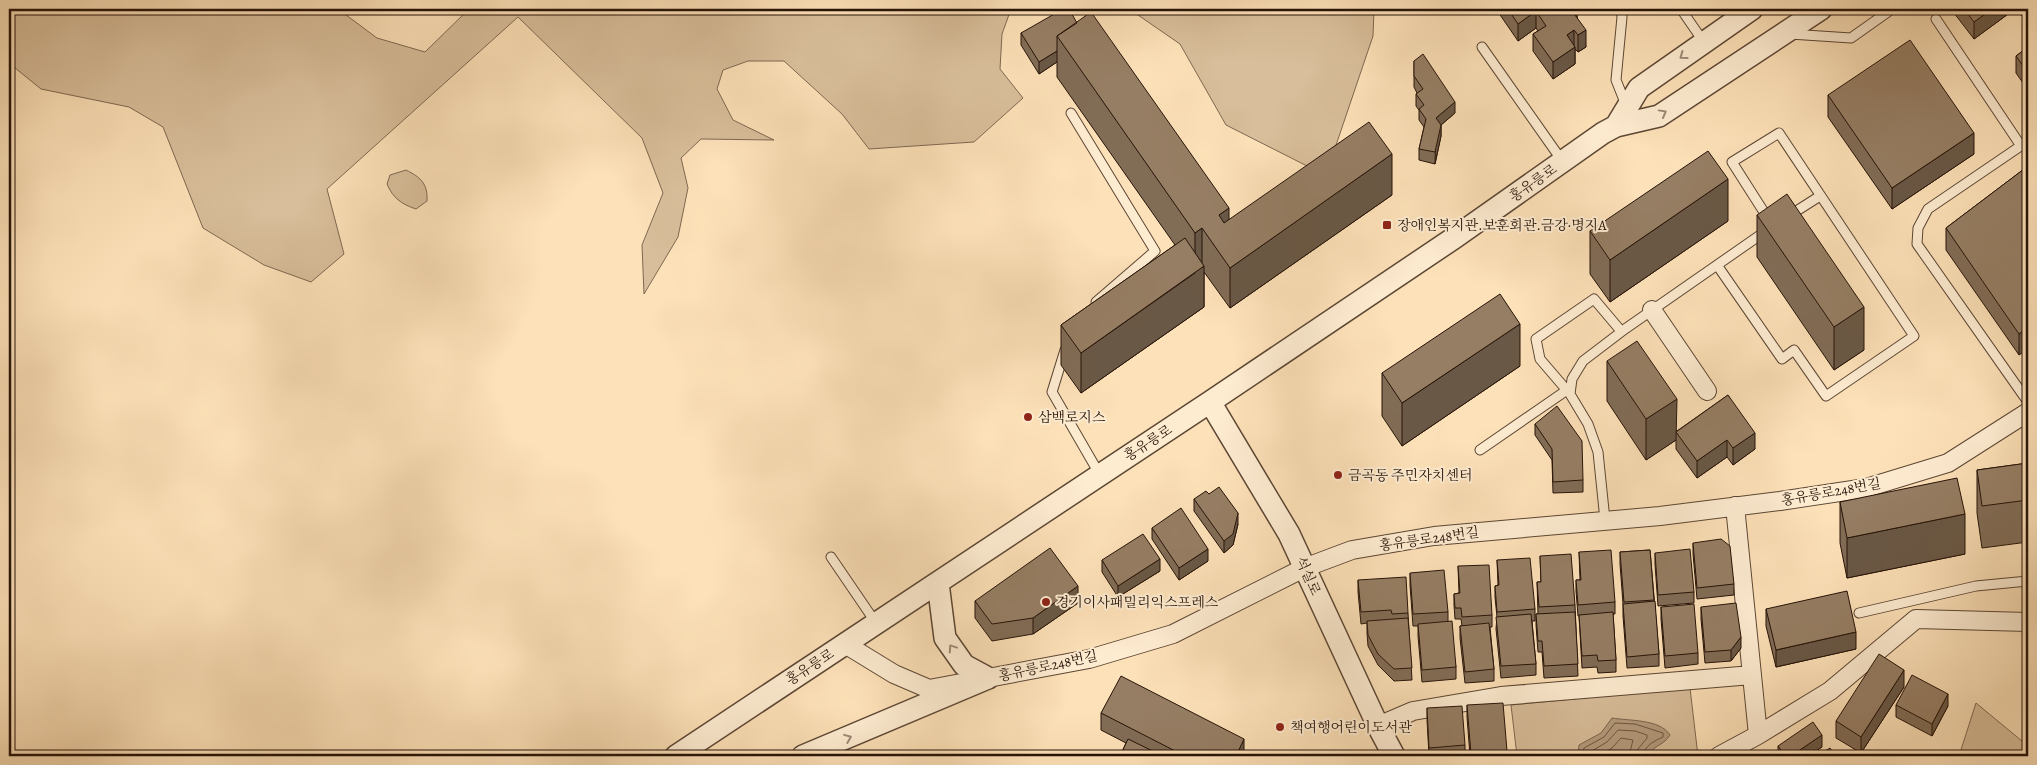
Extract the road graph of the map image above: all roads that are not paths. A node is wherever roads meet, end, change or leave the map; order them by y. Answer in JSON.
{"nodes":[{"id":1,"x":1621,"y":9,"type":"edge"},
{"id":2,"x":1681,"y":9,"type":"edge"},
{"id":3,"x":1752,"y":9,"type":"edge"},
{"id":4,"x":1821,"y":9,"type":"edge"},
{"id":5,"x":1892,"y":9,"type":"edge"},
{"id":6,"x":1936,"y":19,"type":"dead end"},
{"id":7,"x":1785,"y":34,"type":"junction"},
{"id":8,"x":1703,"y":42,"type":"junction"},
{"id":9,"x":1482,"y":47,"type":"dead end"},
{"id":10,"x":1627,"y":108,"type":"junction"},
{"id":11,"x":1071,"y":113,"type":"dead end"},
{"id":12,"x":1616,"y":126,"type":"junction"},
{"id":13,"x":2025,"y":143,"type":"edge"},
{"id":14,"x":1563,"y":162,"type":"junction"},
{"id":15,"x":1820,"y":196,"type":"junction"},
{"id":16,"x":1773,"y":226,"type":"junction"},
{"id":17,"x":1717,"y":265,"type":"junction"},
{"id":18,"x":1087,"y":309,"type":"edge"},
{"id":19,"x":1652,"y":310,"type":"junction"},
{"id":20,"x":1621,"y":332,"type":"junction"},
{"id":21,"x":1070,"y":340,"type":"edge"},
{"id":22,"x":1707,"y":391,"type":"dead end"},
{"id":23,"x":1569,"y":392,"type":"junction"},
{"id":24,"x":1210,"y":402,"type":"junction"},
{"id":25,"x":2028,"y":402,"type":"edge"},
{"id":26,"x":2028,"y":412,"type":"edge"},
{"id":27,"x":1480,"y":450,"type":"dead end"},
{"id":28,"x":1100,"y":475,"type":"junction"},
{"id":29,"x":1735,"y":506,"type":"junction"},
{"id":30,"x":1606,"y":520,"type":"junction"},
{"id":31,"x":831,"y":557,"type":"dead end"},
{"id":32,"x":1304,"y":568,"type":"junction"},
{"id":33,"x":2028,"y":580,"type":"edge"},
{"id":34,"x":938,"y":583,"type":"junction"},
{"id":35,"x":1859,"y":613,"type":"dead end"},
{"id":36,"x":2028,"y":622,"type":"edge"},
{"id":37,"x":876,"y":624,"type":"junction"},
{"id":38,"x":845,"y":644,"type":"junction"},
{"id":39,"x":1752,"y":675,"type":"junction"},
{"id":40,"x":988,"y":678,"type":"junction"},
{"id":41,"x":1378,"y":726,"type":"junction"},
{"id":42,"x":1758,"y":735,"type":"junction"},
{"id":43,"x":676,"y":756,"type":"edge"},
{"id":44,"x":803,"y":756,"type":"edge"},
{"id":45,"x":1394,"y":756,"type":"edge"},
{"id":46,"x":1719,"y":756,"type":"edge"}],
"edges":[{"from":1,"to":10,"type":"lane"},
{"from":2,"to":8,"type":"lane"},
{"from":3,"to":8,"type":"street","name":"홍유릉로"},
{"from":4,"to":7,"type":"street","name":"홍유릉로"},
{"from":5,"to":7,"type":"lane"},
{"from":6,"to":13,"type":"lane"},
{"from":12,"to":7,"type":"street","name":"홍유릉로","one_way":true},
{"from":8,"to":10,"type":"street","name":"홍유릉로","one_way":true},
{"from":9,"to":14,"type":"lane"},
{"from":10,"to":12,"type":"street","name":"홍유릉로"},
{"from":11,"to":18,"type":"lane"},
{"from":12,"to":14,"type":"street","name":"홍유릉로"},
{"from":13,"to":25,"type":"lane"},
{"from":14,"to":24,"type":"street","name":"홍유릉로"},
{"from":15,"to":16,"type":"lane"},
{"from":15,"to":16,"type":"lane"},
{"from":15,"to":17,"type":"lane"},
{"from":16,"to":17,"type":"lane"},
{"from":17,"to":19,"type":"lane"},
{"from":19,"to":20,"type":"lane"},
{"from":19,"to":22,"type":"street"},
{"from":20,"to":23,"type":"lane"},
{"from":20,"to":23,"type":"lane"},
{"from":21,"to":28,"type":"lane"},
{"from":23,"to":27,"type":"lane"},
{"from":23,"to":30,"type":"lane"},
{"from":24,"to":28,"type":"street","name":"홍유릉로"},
{"from":24,"to":32,"type":"street","name":"석실로"},
{"from":26,"to":29,"type":"street","name":"홍유릉로248번길"},
{"from":28,"to":34,"type":"street","name":"홍유릉로"},
{"from":29,"to":30,"type":"street","name":"홍유릉로248번길"},
{"from":29,"to":39,"type":"street"},
{"from":30,"to":32,"type":"street","name":"홍유릉로248번길"},
{"from":31,"to":37,"type":"lane"},
{"from":32,"to":40,"type":"street","name":"홍유릉로248번길"},
{"from":32,"to":41,"type":"street","name":"석실로"},
{"from":33,"to":35,"type":"lane"},
{"from":34,"to":37,"type":"street","name":"홍유릉로"},
{"from":40,"to":34,"type":"street","one_way":true},
{"from":36,"to":42,"type":"street"},
{"from":37,"to":38,"type":"street","name":"홍유릉로"},
{"from":38,"to":40,"type":"street","name":"홍유릉로248번길"},
{"from":38,"to":43,"type":"street","name":"홍유릉로"},
{"from":39,"to":41,"type":"street"},
{"from":39,"to":42,"type":"street"},
{"from":44,"to":40,"type":"street","one_way":true},
{"from":41,"to":45,"type":"street","name":"석실로"},
{"from":42,"to":46,"type":"street"}]}
